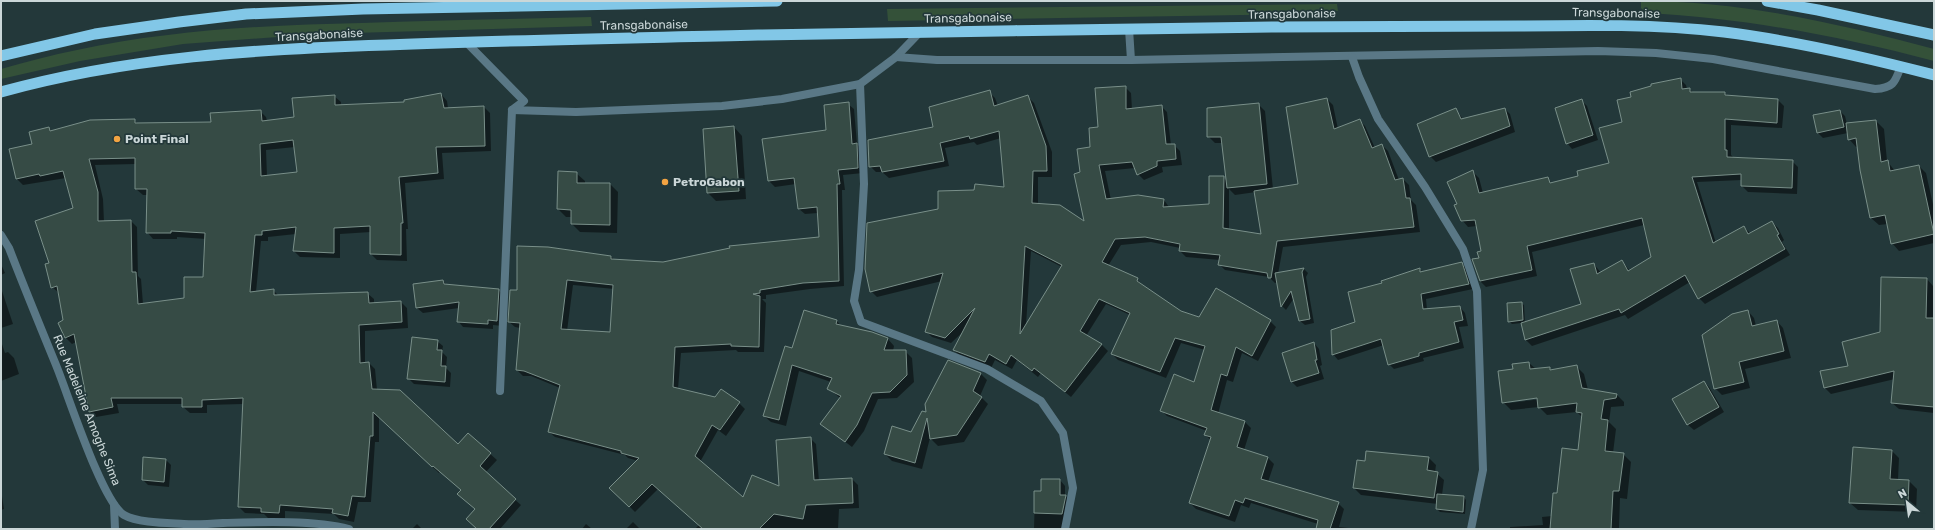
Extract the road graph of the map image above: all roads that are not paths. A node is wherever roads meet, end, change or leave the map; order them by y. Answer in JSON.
{"nodes":[{"id":1,"x":777,"y":1,"type":"edge"},
{"id":2,"x":1767,"y":1,"type":"edge"},
{"id":3,"x":1129,"y":29,"type":"junction"},
{"id":4,"x":921,"y":31,"type":"junction"},
{"id":5,"x":1934,"y":35,"type":"edge"},
{"id":6,"x":466,"y":42,"type":"junction"},
{"id":7,"x":1,"y":56,"type":"edge"},
{"id":8,"x":896,"y":57,"type":"junction"},
{"id":9,"x":1352,"y":57,"type":"junction"},
{"id":10,"x":1131,"y":60,"type":"junction"},
{"id":11,"x":1901,"y":66,"type":"junction"},
{"id":12,"x":1934,"y":75,"type":"edge"},
{"id":13,"x":860,"y":84,"type":"junction"},
{"id":14,"x":12,"y":89,"type":"junction"},
{"id":15,"x":1,"y":92,"type":"edge"},
{"id":16,"x":1,"y":96,"type":"edge"},
{"id":17,"x":512,"y":110,"type":"junction"},
{"id":18,"x":1,"y":235,"type":"edge"},
{"id":19,"x":500,"y":391,"type":"dead end"},
{"id":20,"x":114,"y":505,"type":"junction"},
{"id":21,"x":115,"y":529,"type":"edge"},
{"id":22,"x":349,"y":529,"type":"edge"},
{"id":23,"x":1065,"y":529,"type":"edge"},
{"id":24,"x":1471,"y":529,"type":"edge"}],
"edges":[{"from":1,"to":7,"type":"highway","name":"Transgabonaise"},
{"from":2,"to":5,"type":"highway"},
{"from":3,"to":4,"type":"highway","name":"Transgabonaise"},
{"from":3,"to":10,"type":"street"},
{"from":3,"to":11,"type":"highway","name":"Transgabonaise"},
{"from":4,"to":6,"type":"highway","name":"Transgabonaise"},
{"from":4,"to":8,"type":"street"},
{"from":6,"to":14,"type":"highway","name":"Transgabonaise"},
{"from":6,"to":17,"type":"street"},
{"from":8,"to":10,"type":"street"},
{"from":8,"to":13,"type":"street"},
{"from":9,"to":10,"type":"street"},
{"from":9,"to":11,"type":"street"},
{"from":9,"to":24,"type":"street"},
{"from":11,"to":12,"type":"highway","name":"Transgabonaise"},
{"from":13,"to":17,"type":"street"},
{"from":13,"to":23,"type":"street"},
{"from":14,"to":15,"type":"highway","name":"Transgabonaise"},
{"from":14,"to":16,"type":"highway"},
{"from":17,"to":19,"type":"street"},
{"from":18,"to":20,"type":"street","name":"Rue Madeleine Amoghe Sima"},
{"from":20,"to":21,"type":"street"},
{"from":20,"to":22,"type":"street","name":"Rue Madeleine Amoghe Sima"}]}
